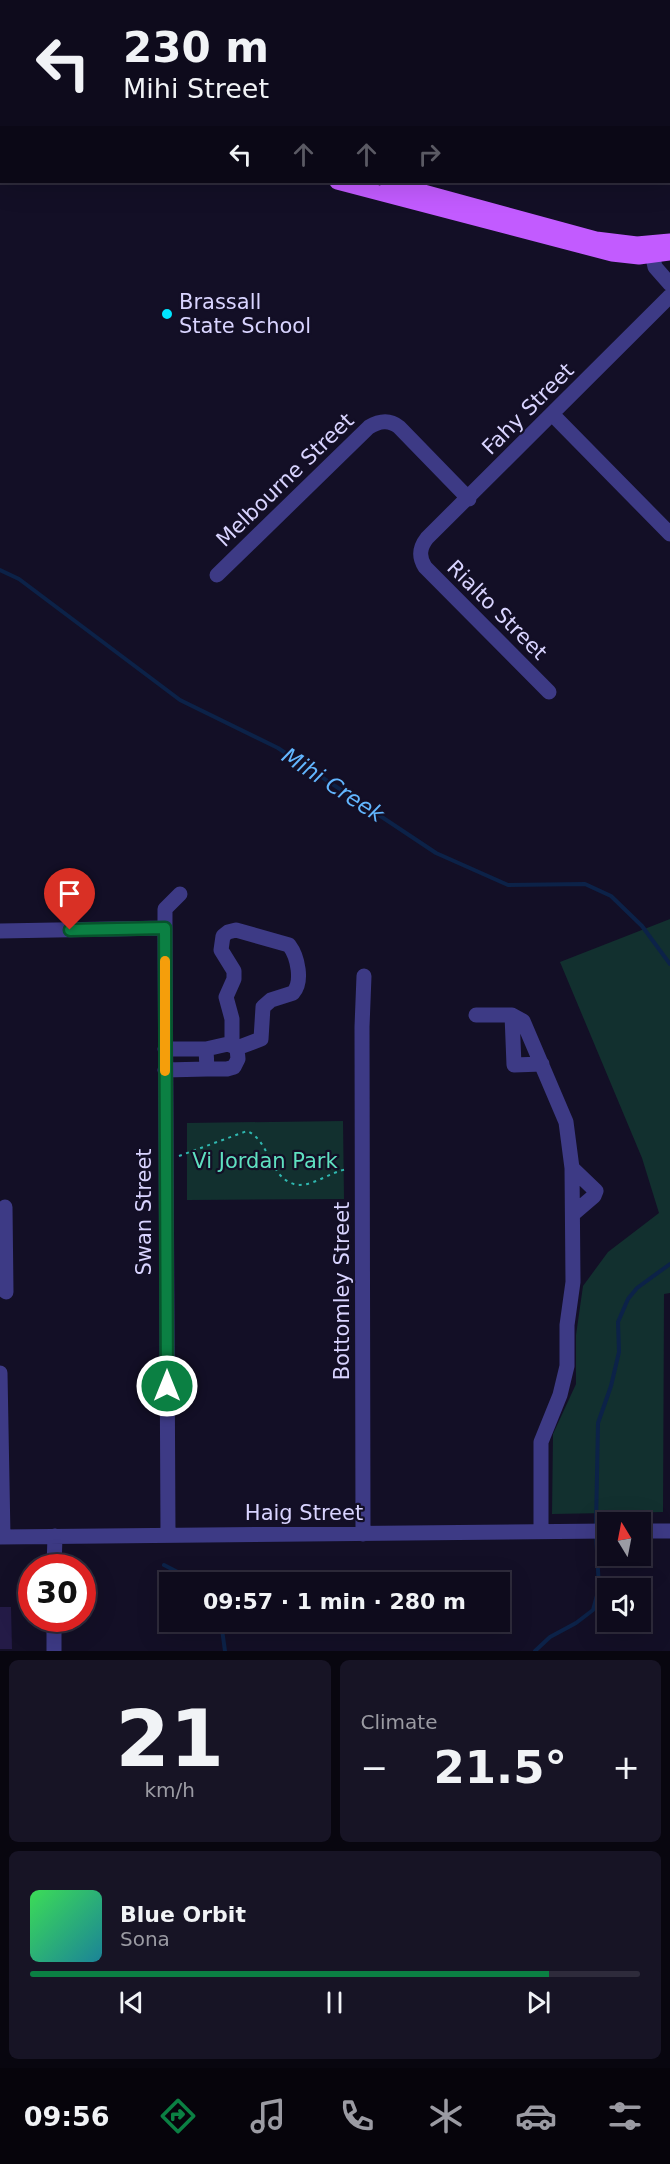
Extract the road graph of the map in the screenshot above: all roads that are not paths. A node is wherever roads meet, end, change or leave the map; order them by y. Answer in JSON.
{"nodes":[{"id":1,"x":341,"y":183,"type":"edge"},
{"id":2,"x":391,"y":183,"type":"edge"},
{"id":3,"x":670,"y":241,"type":"edge"},
{"id":4,"x":651,"y":250,"type":"junction"},
{"id":5,"x":670,"y":253,"type":"edge"},
{"id":6,"x":670,"y":284,"type":"edge"},
{"id":7,"x":670,"y":296,"type":"edge"},
{"id":8,"x":553,"y":415,"type":"junction"},
{"id":9,"x":469,"y":499,"type":"junction"},
{"id":10,"x":670,"y":534,"type":"edge"},
{"id":11,"x":420,"y":554,"type":"joint"},
{"id":12,"x":218,"y":575,"type":"dead end"},
{"id":13,"x":549,"y":692,"type":"dead end"},
{"id":14,"x":180,"y":894,"type":"dead end"},
{"id":15,"x":165,"y":928,"type":"junction"},
{"id":16,"x":0,"y":931,"type":"edge"},
{"id":17,"x":364,"y":976,"type":"dead end"},
{"id":18,"x":476,"y":1015,"type":"dead end"},
{"id":19,"x":512,"y":1015,"type":"junction"},
{"id":20,"x":235,"y":1047,"type":"junction"},
{"id":21,"x":165,"y":1049,"type":"junction"},
{"id":22,"x":206,"y":1049,"type":"junction"},
{"id":23,"x":542,"y":1064,"type":"junction"},
{"id":24,"x":207,"y":1069,"type":"junction"},
{"id":25,"x":165,"y":1070,"type":"junction"},
{"id":26,"x":572,"y":1168,"type":"junction"},
{"id":27,"x":5,"y":1207,"type":"dead end"},
{"id":28,"x":573,"y":1214,"type":"junction"},
{"id":29,"x":3,"y":1248,"type":"edge"},
{"id":30,"x":6,"y":1292,"type":"dead end"},
{"id":31,"x":0,"y":1373,"type":"edge"},
{"id":32,"x":651,"y":1531,"type":"edge"},
{"id":33,"x":670,"y":1531,"type":"edge"},
{"id":34,"x":540,"y":1532,"type":"junction"},
{"id":35,"x":597,"y":1532,"type":"edge"},
{"id":36,"x":363,"y":1534,"type":"junction"},
{"id":37,"x":168,"y":1535,"type":"junction"},
{"id":38,"x":1,"y":1536,"type":"edge"},
{"id":39,"x":54,"y":1536,"type":"junction"},
{"id":40,"x":54,"y":1554,"type":"edge"},
{"id":41,"x":54,"y":1632,"type":"edge"},
{"id":42,"x":54,"y":1651,"type":"edge"}],
"edges":[{"from":1,"to":4,"type":"main road"},
{"from":2,"to":4,"type":"main road"},
{"from":3,"to":4,"type":"main road"},
{"from":4,"to":5,"type":"main road"},
{"from":4,"to":6,"type":"street"},
{"from":7,"to":8,"type":"street","name":"Fahy Street"},
{"from":8,"to":9,"type":"street","name":"Fahy Street"},
{"from":8,"to":10,"type":"street"},
{"from":9,"to":11,"type":"street","name":"Fahy Street"},
{"from":9,"to":12,"type":"street","name":"Melbourne Street"},
{"from":11,"to":13,"type":"street","name":"Rialto Street"},
{"from":14,"to":15,"type":"street","name":"Swan Street"},
{"from":15,"to":16,"type":"street"},
{"from":15,"to":21,"type":"street","name":"Swan Street"},
{"from":17,"to":36,"type":"street","name":"Bottomley Street"},
{"from":18,"to":19,"type":"street"},
{"from":19,"to":23,"type":"street"},
{"from":19,"to":23,"type":"street"},
{"from":20,"to":20,"type":"street"},
{"from":20,"to":22,"type":"street"},
{"from":20,"to":24,"type":"street"},
{"from":21,"to":22,"type":"street"},
{"from":21,"to":25,"type":"street","name":"Swan Street"},
{"from":22,"to":24,"type":"street"},
{"from":23,"to":26,"type":"street"},
{"from":24,"to":25,"type":"street"},
{"from":25,"to":37,"type":"street","name":"Swan Street"},
{"from":26,"to":28,"type":"street"},
{"from":26,"to":28,"type":"street"},
{"from":27,"to":29,"type":"street"},
{"from":28,"to":34,"type":"street"},
{"from":29,"to":30,"type":"street"},
{"from":31,"to":38,"type":"street"},
{"from":32,"to":33,"type":"street"},
{"from":34,"to":35,"type":"street","name":"Haig Street"},
{"from":34,"to":36,"type":"street","name":"Haig Street"},
{"from":36,"to":37,"type":"street","name":"Haig Street"},
{"from":37,"to":39,"type":"street","name":"Haig Street"},
{"from":38,"to":39,"type":"street","name":"Haig Street"},
{"from":39,"to":40,"type":"street"},
{"from":41,"to":42,"type":"street"}]}
